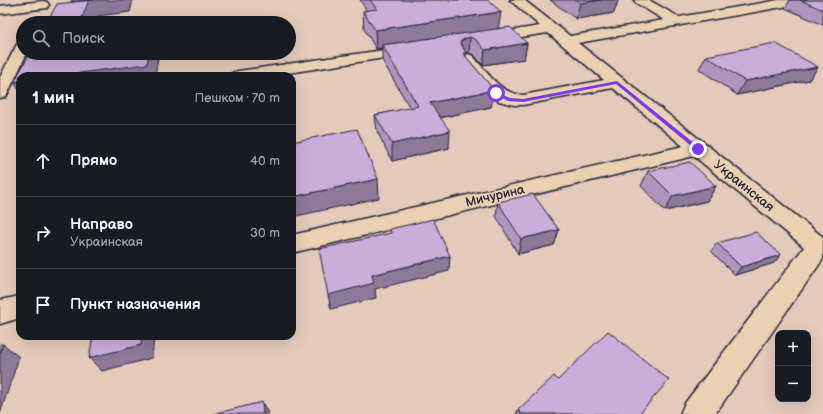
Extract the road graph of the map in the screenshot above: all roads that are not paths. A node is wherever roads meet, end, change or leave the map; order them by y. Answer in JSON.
{"nodes":[{"id":1,"x":516,"y":0,"type":"edge"},
{"id":2,"x":640,"y":0,"type":"edge"},
{"id":3,"x":800,"y":0,"type":"edge"},
{"id":4,"x":44,"y":3,"type":"edge"},
{"id":5,"x":0,"y":10,"type":"edge"},
{"id":6,"x":38,"y":16,"type":"edge"},
{"id":7,"x":677,"y":22,"type":"junction"},
{"id":8,"x":551,"y":29,"type":"junction"},
{"id":9,"x":473,"y":40,"type":"edge"},
{"id":10,"x":567,"y":41,"type":"junction"},
{"id":11,"x":426,"y":48,"type":"edge"},
{"id":12,"x":468,"y":59,"type":"edge"},
{"id":13,"x":16,"y":60,"type":"edge"},
{"id":14,"x":265,"y":72,"type":"edge"},
{"id":15,"x":617,"y":82,"type":"junction"},
{"id":16,"x":0,"y":93,"type":"edge"},
{"id":17,"x":698,"y":149,"type":"junction"},
{"id":18,"x":296,"y":243,"type":"edge"},
{"id":19,"x":821,"y":248,"type":"edge"},
{"id":20,"x":16,"y":308,"type":"edge"},
{"id":21,"x":0,"y":312,"type":"edge"},
{"id":22,"x":696,"y":414,"type":"edge"}],
"edges":[{"from":1,"to":8,"type":"street","name":"Украинская"},
{"from":2,"to":7,"type":"street"},
{"from":3,"to":7,"type":"street"},
{"from":4,"to":5,"type":"street"},
{"from":4,"to":6,"type":"street"},
{"from":7,"to":10,"type":"street"},
{"from":8,"to":9,"type":"street"},
{"from":8,"to":10,"type":"street","name":"Украинская"},
{"from":10,"to":15,"type":"street","name":"Украинская"},
{"from":11,"to":14,"type":"street"},
{"from":12,"to":15,"type":"street"},
{"from":13,"to":16,"type":"street"},
{"from":15,"to":17,"type":"street","name":"Украинская"},
{"from":17,"to":18,"type":"street","name":"Мичурина"},
{"from":17,"to":19,"type":"street","name":"Украинская"},
{"from":19,"to":22,"type":"street"},
{"from":20,"to":21,"type":"street"}]}
